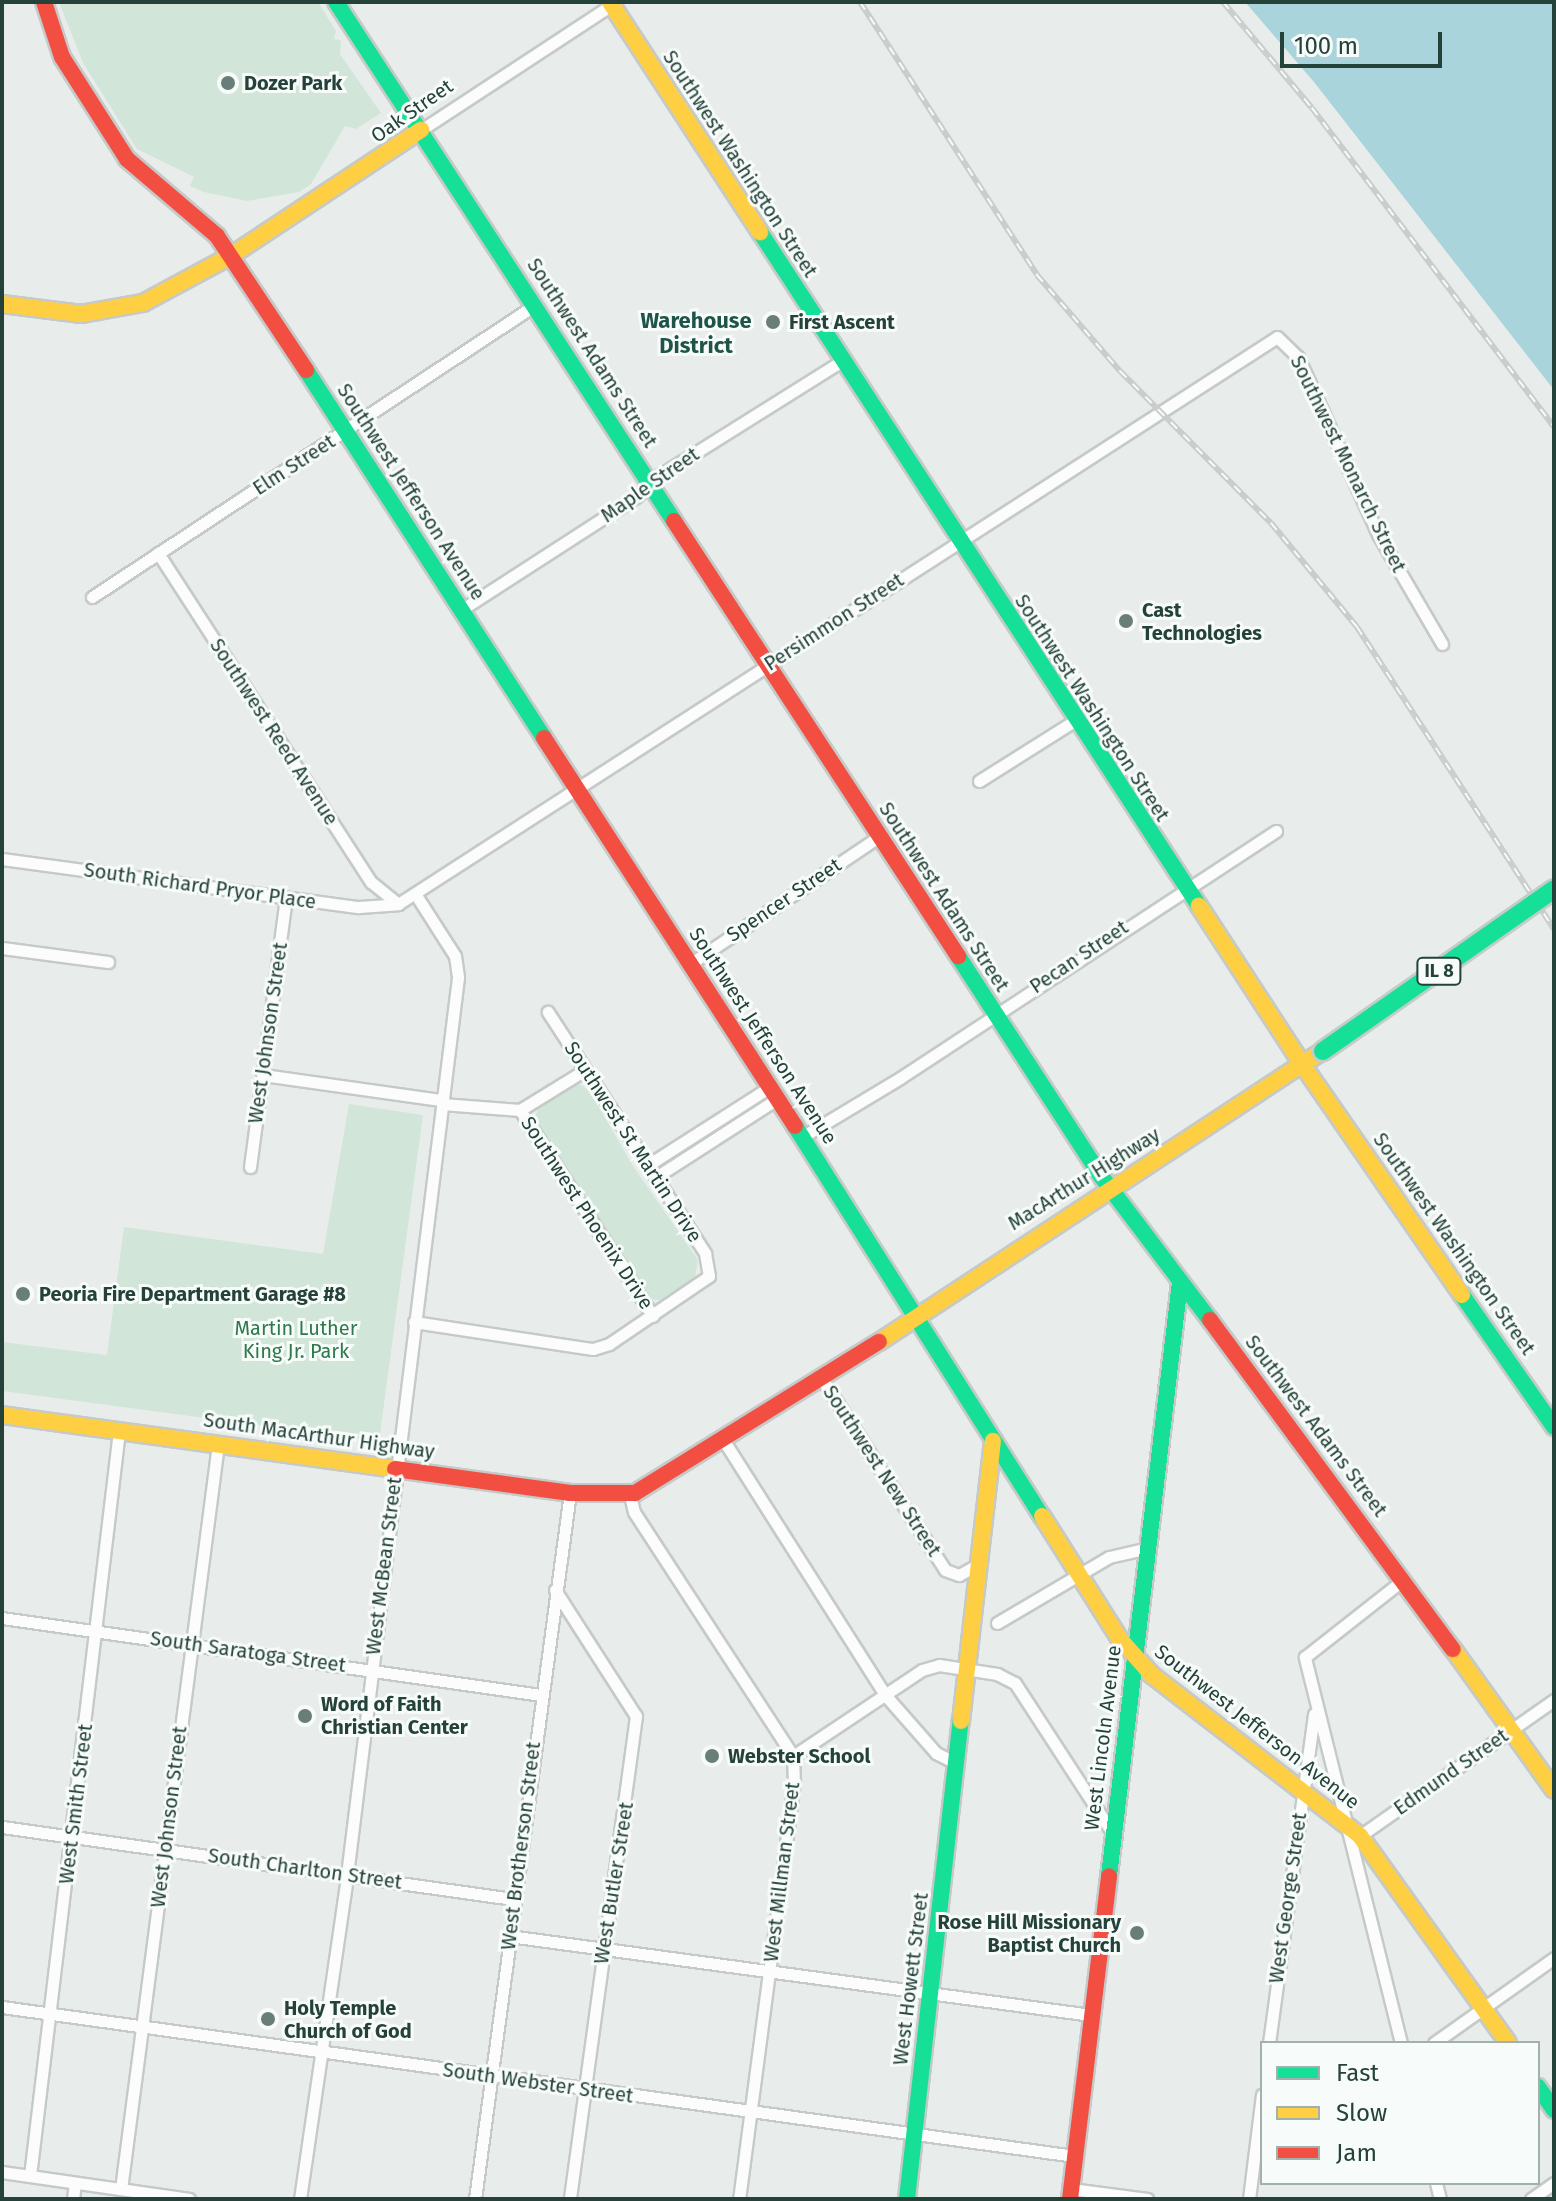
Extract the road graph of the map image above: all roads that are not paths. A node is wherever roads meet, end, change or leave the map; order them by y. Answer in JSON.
{"nodes":[{"id":1,"x":44,"y":2,"type":"edge"},
{"id":2,"x":336,"y":2,"type":"edge"},
{"id":3,"x":613,"y":3,"type":"edge"},
{"id":4,"x":421,"y":130,"type":"junction"},
{"id":5,"x":232,"y":255,"type":"junction"},
{"id":6,"x":2,"y":304,"type":"edge"},
{"id":7,"x":535,"y":305,"type":"junction"},
{"id":8,"x":1271,"y":340,"type":"joint"},
{"id":9,"x":840,"y":362,"type":"junction"},
{"id":10,"x":345,"y":432,"type":"junction"},
{"id":11,"x":650,"y":485,"type":"junction"},
{"id":12,"x":958,"y":542,"type":"junction"},
{"id":13,"x":158,"y":553,"type":"junction"},
{"id":14,"x":92,"y":597,"type":"dead end"},
{"id":15,"x":461,"y":610,"type":"junction"},
{"id":16,"x":1442,"y":644,"type":"dead end"},
{"id":17,"x":767,"y":666,"type":"junction"},
{"id":18,"x":1076,"y":720,"type":"junction"},
{"id":19,"x":979,"y":781,"type":"dead end"},
{"id":20,"x":578,"y":789,"type":"junction"},
{"id":21,"x":1276,"y":831,"type":"dead end"},
{"id":22,"x":878,"y":837,"type":"junction"},
{"id":23,"x":2,"y":859,"type":"edge"},
{"id":24,"x":1183,"y":888,"type":"junction"},
{"id":25,"x":1554,"y":889,"type":"edge"},
{"id":26,"x":416,"y":895,"type":"junction"},
{"id":27,"x":286,"y":898,"type":"junction"},
{"id":28,"x":398,"y":904,"type":"junction"},
{"id":29,"x":2,"y":948,"type":"edge"},
{"id":30,"x":108,"y":962,"type":"dead end"},
{"id":31,"x":690,"y":964,"type":"junction"},
{"id":32,"x":548,"y":1012,"type":"dead end"},
{"id":33,"x":993,"y":1014,"type":"junction"},
{"id":34,"x":1302,"y":1064,"type":"junction"},
{"id":35,"x":585,"y":1070,"type":"junction"},
{"id":36,"x":263,"y":1075,"type":"junction"},
{"id":37,"x":773,"y":1093,"type":"junction"},
{"id":38,"x":442,"y":1102,"type":"junction"},
{"id":39,"x":520,"y":1110,"type":"junction"},
{"id":40,"x":802,"y":1137,"type":"junction"},
{"id":41,"x":648,"y":1165,"type":"junction"},
{"id":42,"x":250,"y":1167,"type":"dead end"},
{"id":43,"x":656,"y":1177,"type":"junction"},
{"id":44,"x":1110,"y":1188,"type":"junction"},
{"id":45,"x":1180,"y":1282,"type":"junction"},
{"id":46,"x":915,"y":1314,"type":"junction"},
{"id":47,"x":653,"y":1316,"type":"junction"},
{"id":48,"x":414,"y":1322,"type":"junction"},
{"id":49,"x":822,"y":1379,"type":"junction"},
{"id":50,"x":2,"y":1415,"type":"edge"},
{"id":51,"x":1554,"y":1427,"type":"edge"},
{"id":52,"x":119,"y":1431,"type":"junction"},
{"id":53,"x":993,"y":1439,"type":"junction"},
{"id":54,"x":724,"y":1441,"type":"junction"},
{"id":55,"x":218,"y":1444,"type":"junction"},
{"id":56,"x":396,"y":1469,"type":"junction"},
{"id":57,"x":570,"y":1493,"type":"junction"},
{"id":58,"x":630,"y":1495,"type":"junction"},
{"id":59,"x":1149,"y":1548,"type":"junction"},
{"id":60,"x":982,"y":1563,"type":"junction"},
{"id":61,"x":1078,"y":1576,"type":"junction"},
{"id":62,"x":1403,"y":1580,"type":"junction"},
{"id":63,"x":555,"y":1590,"type":"junction"},
{"id":64,"x":2,"y":1618,"type":"edge"},
{"id":65,"x":997,"y":1623,"type":"dead end"},
{"id":66,"x":98,"y":1631,"type":"junction"},
{"id":67,"x":192,"y":1644,"type":"junction"},
{"id":68,"x":1134,"y":1658,"type":"junction"},
{"id":69,"x":371,"y":1669,"type":"junction"},
{"id":70,"x":971,"y":1669,"type":"junction"},
{"id":71,"x":541,"y":1695,"type":"junction"},
{"id":72,"x":886,"y":1696,"type":"junction"},
{"id":73,"x":1554,"y":1700,"type":"edge"},
{"id":74,"x":1316,"y":1705,"type":"junction"},
{"id":75,"x":1512,"y":1729,"type":"junction"},
{"id":76,"x":793,"y":1756,"type":"junction"},
{"id":77,"x":956,"y":1763,"type":"junction"},
{"id":78,"x":1554,"y":1790,"type":"edge"},
{"id":79,"x":1302,"y":1791,"type":"junction"},
{"id":80,"x":1342,"y":1820,"type":"junction"},
{"id":81,"x":2,"y":1827,"type":"edge"},
{"id":82,"x":1114,"y":1835,"type":"junction"},
{"id":83,"x":71,"y":1837,"type":"junction"},
{"id":84,"x":1354,"y":1840,"type":"junction"},
{"id":85,"x":165,"y":1850,"type":"junction"},
{"id":86,"x":347,"y":1875,"type":"junction"},
{"id":87,"x":513,"y":1899,"type":"junction"},
{"id":88,"x":509,"y":1936,"type":"junction"},
{"id":89,"x":603,"y":1950,"type":"junction"},
{"id":90,"x":1554,"y":1958,"type":"edge"},
{"id":91,"x":768,"y":1973,"type":"junction"},
{"id":92,"x":932,"y":1994,"type":"junction"},
{"id":93,"x":2,"y":2007,"type":"edge"},
{"id":94,"x":1483,"y":2008,"type":"junction"},
{"id":95,"x":48,"y":2014,"type":"junction"},
{"id":96,"x":1091,"y":2015,"type":"junction"},
{"id":97,"x":142,"y":2028,"type":"junction"},
{"id":98,"x":1269,"y":2041,"type":"edge"},
{"id":99,"x":1401,"y":2041,"type":"edge"},
{"id":100,"x":1437,"y":2041,"type":"edge"},
{"id":101,"x":1507,"y":2041,"type":"edge"},
{"id":102,"x":318,"y":2053,"type":"junction"},
{"id":103,"x":490,"y":2077,"type":"junction"},
{"id":104,"x":585,"y":2089,"type":"junction"},
{"id":105,"x":1540,"y":2090,"type":"edge"},
{"id":106,"x":1554,"y":2110,"type":"edge"},
{"id":107,"x":1260,"y":2111,"type":"edge"},
{"id":108,"x":750,"y":2112,"type":"junction"},
{"id":109,"x":915,"y":2134,"type":"junction"},
{"id":110,"x":1075,"y":2156,"type":"junction"},
{"id":111,"x":2,"y":2172,"type":"edge"},
{"id":112,"x":30,"y":2176,"type":"junction"},
{"id":113,"x":75,"y":2183,"type":"junction"},
{"id":114,"x":1554,"y":2183,"type":"edge"},
{"id":115,"x":121,"y":2189,"type":"junction"},
{"id":116,"x":1071,"y":2194,"type":"edge"},
{"id":117,"x":73,"y":2199,"type":"edge"},
{"id":118,"x":189,"y":2199,"type":"edge"},
{"id":119,"x":300,"y":2199,"type":"edge"},
{"id":120,"x":475,"y":2199,"type":"edge"},
{"id":121,"x":570,"y":2199,"type":"edge"},
{"id":122,"x":739,"y":2199,"type":"edge"},
{"id":123,"x":907,"y":2199,"type":"edge"},
{"id":124,"x":1147,"y":2199,"type":"edge"},
{"id":125,"x":1249,"y":2199,"type":"edge"},
{"id":126,"x":1531,"y":2199,"type":"edge"}],
"edges":[{"from":1,"to":5,"type":"main road","name":"Southwest Jefferson Avenue"},
{"from":2,"to":4,"type":"main road","name":"Southwest Adams Street"},
{"from":3,"to":4,"type":"street","name":"Oak Street"},
{"from":3,"to":9,"type":"main road","name":"Southwest Washington Street"},
{"from":4,"to":5,"type":"main road","name":"Oak Street"},
{"from":4,"to":7,"type":"main road","name":"Southwest Adams Street"},
{"from":5,"to":6,"type":"main road","name":"Oak Street"},
{"from":5,"to":10,"type":"main road","name":"Southwest Jefferson Avenue"},
{"from":7,"to":10,"type":"street","name":"Elm Street"},
{"from":7,"to":11,"type":"main road","name":"Southwest Adams Street"},
{"from":8,"to":12,"type":"street","name":"Persimmon Street"},
{"from":8,"to":16,"type":"street","name":"Southwest Monarch Street"},
{"from":9,"to":11,"type":"street","name":"Maple Street"},
{"from":9,"to":12,"type":"main road","name":"Southwest Washington Street"},
{"from":10,"to":13,"type":"street","name":"Elm Street"},
{"from":10,"to":15,"type":"main road","name":"Southwest Jefferson Avenue"},
{"from":11,"to":15,"type":"street","name":"Maple Street"},
{"from":11,"to":17,"type":"main road","name":"Southwest Adams Street"},
{"from":12,"to":17,"type":"street","name":"Persimmon Street"},
{"from":12,"to":18,"type":"main road","name":"Southwest Washington Street"},
{"from":13,"to":14,"type":"street","name":"Elm Street"},
{"from":13,"to":28,"type":"street","name":"Southwest Reed Avenue"},
{"from":15,"to":20,"type":"main road","name":"Southwest Jefferson Avenue"},
{"from":17,"to":20,"type":"street","name":"Persimmon Street"},
{"from":17,"to":22,"type":"main road","name":"Southwest Adams Street"},
{"from":18,"to":19,"type":"street"},
{"from":18,"to":24,"type":"main road","name":"Southwest Washington Street"},
{"from":20,"to":26,"type":"street","name":"Persimmon Street"},
{"from":20,"to":31,"type":"main road","name":"Southwest Jefferson Avenue"},
{"from":21,"to":24,"type":"street","name":"Pecan Street"},
{"from":22,"to":31,"type":"street","name":"Spencer Street"},
{"from":22,"to":33,"type":"main road","name":"Southwest Adams Street"},
{"from":23,"to":27,"type":"street","name":"South Richard Pryor Place"},
{"from":24,"to":33,"type":"street","name":"Pecan Street"},
{"from":24,"to":34,"type":"main road","name":"Southwest Washington Street"},
{"from":25,"to":34,"type":"main road","name":"MacArthur Highway","number":"IL 8","bridge":true},
{"from":26,"to":28,"type":"street","name":"Persimmon Street"},
{"from":26,"to":38,"type":"street","name":"West McBean Street"},
{"from":27,"to":28,"type":"street","name":"South Richard Pryor Place"},
{"from":27,"to":36,"type":"street","name":"West Johnson Street"},
{"from":29,"to":30,"type":"street"},
{"from":31,"to":37,"type":"main road","name":"Southwest Jefferson Avenue"},
{"from":32,"to":35,"type":"street","name":"Southwest St Martin Drive"},
{"from":33,"to":40,"type":"street","name":"Pecan Street"},
{"from":33,"to":44,"type":"main road","name":"Southwest Adams Street"},
{"from":34,"to":44,"type":"main road","name":"MacArthur Highway","number":"IL 8"},
{"from":34,"to":51,"type":"main road","name":"Southwest Washington Street"},
{"from":35,"to":39,"type":"street"},
{"from":35,"to":41,"type":"street","name":"Southwest St Martin Drive"},
{"from":36,"to":38,"type":"street"},
{"from":36,"to":42,"type":"street","name":"West Johnson Street"},
{"from":37,"to":40,"type":"main road","name":"Southwest Jefferson Avenue"},
{"from":37,"to":41,"type":"street"},
{"from":37,"to":43,"type":"street"},
{"from":38,"to":39,"type":"street"},
{"from":38,"to":48,"type":"street","name":"West McBean Street"},
{"from":39,"to":47,"type":"street","name":"Southwest Phoenix Drive"},
{"from":40,"to":46,"type":"main road","name":"Southwest Jefferson Avenue"},
{"from":41,"to":43,"type":"street","name":"Southwest St Martin Drive"},
{"from":43,"to":47,"type":"street","name":"Southwest St Martin Drive"},
{"from":44,"to":45,"type":"main road","name":"Southwest Adams Street"},
{"from":44,"to":46,"type":"main road","name":"MacArthur Highway","number":"IL 8"},
{"from":45,"to":59,"type":"main road","name":"West Lincoln Avenue"},
{"from":45,"to":62,"type":"main road","name":"Southwest Adams Street"},
{"from":46,"to":49,"type":"main road","name":"MacArthur Highway"},
{"from":46,"to":53,"type":"main road","name":"Southwest Jefferson Avenue"},
{"from":47,"to":48,"type":"street"},
{"from":48,"to":56,"type":"street","name":"West McBean Street"},
{"from":49,"to":54,"type":"main road","name":"MacArthur Highway"},
{"from":49,"to":60,"type":"street","name":"Southwest New Street"},
{"from":50,"to":52,"type":"main road","name":"South MacArthur Highway"},
{"from":52,"to":55,"type":"main road","name":"South MacArthur Highway"},
{"from":52,"to":66,"type":"street","name":"West Smith Street"},
{"from":53,"to":60,"type":"main road","name":"West Howett Street"},
{"from":53,"to":61,"type":"main road","name":"Southwest Jefferson Avenue"},
{"from":54,"to":58,"type":"main road","name":"MacArthur Highway"},
{"from":54,"to":72,"type":"street"},
{"from":55,"to":56,"type":"main road","name":"South MacArthur Highway"},
{"from":55,"to":67,"type":"street","name":"West Johnson Street"},
{"from":56,"to":57,"type":"main road","name":"South MacArthur Highway"},
{"from":56,"to":69,"type":"street","name":"West McBean Street"},
{"from":57,"to":58,"type":"main road","name":"South MacArthur Highway"},
{"from":57,"to":63,"type":"street","name":"West Brotherson Street"},
{"from":58,"to":76,"type":"street","name":"West Millman Street"},
{"from":59,"to":61,"type":"street"},
{"from":59,"to":68,"type":"main road","name":"West Lincoln Avenue"},
{"from":60,"to":70,"type":"main road","name":"West Howett Street"},
{"from":61,"to":65,"type":"street"},
{"from":61,"to":68,"type":"main road","name":"Southwest Jefferson Avenue"},
{"from":62,"to":74,"type":"street"},
{"from":62,"to":75,"type":"main road","name":"Southwest Adams Street"},
{"from":63,"to":71,"type":"street","name":"West Brotherson Street"},
{"from":63,"to":89,"type":"street","name":"West Butler Street"},
{"from":64,"to":66,"type":"street","name":"South Saratoga Street"},
{"from":66,"to":67,"type":"street","name":"South Saratoga Street"},
{"from":66,"to":83,"type":"street","name":"West Smith Street"},
{"from":67,"to":69,"type":"street","name":"South Saratoga Street"},
{"from":67,"to":85,"type":"street","name":"West Johnson Street"},
{"from":68,"to":79,"type":"main road","name":"Southwest Jefferson Avenue"},
{"from":68,"to":82,"type":"main road","name":"West Lincoln Avenue"},
{"from":69,"to":71,"type":"street","name":"South Saratoga Street"},
{"from":69,"to":86,"type":"street","name":"West McBean Street"},
{"from":70,"to":72,"type":"street"},
{"from":70,"to":77,"type":"main road","name":"West Howett Street"},
{"from":70,"to":82,"type":"street"},
{"from":71,"to":87,"type":"street","name":"West Brotherson Street"},
{"from":72,"to":76,"type":"street"},
{"from":72,"to":77,"type":"street"},
{"from":73,"to":75,"type":"street","name":"Edmund Street"},
{"from":74,"to":79,"type":"street","name":"West George Street"},
{"from":74,"to":80,"type":"street"},
{"from":75,"to":78,"type":"main road","name":"Southwest Adams Street"},
{"from":75,"to":84,"type":"street","name":"Edmund Street"},
{"from":76,"to":91,"type":"street","name":"West Millman Street"},
{"from":77,"to":92,"type":"main road","name":"West Howett Street"},
{"from":79,"to":80,"type":"main road","name":"Southwest Jefferson Avenue"},
{"from":79,"to":98,"type":"street","name":"West George Street"},
{"from":80,"to":84,"type":"main road","name":"Southwest Jefferson Avenue"},
{"from":81,"to":83,"type":"street","name":"South Charlton Street"},
{"from":82,"to":96,"type":"main road","name":"West Lincoln Avenue"},
{"from":83,"to":85,"type":"street","name":"South Charlton Street"},
{"from":83,"to":95,"type":"street","name":"West Smith Street"},
{"from":84,"to":94,"type":"main road","name":"Southwest Jefferson Avenue"},
{"from":84,"to":99,"type":"street"},
{"from":85,"to":86,"type":"street","name":"South Charlton Street"},
{"from":85,"to":97,"type":"street","name":"West Johnson Street"},
{"from":86,"to":87,"type":"street","name":"South Charlton Street"},
{"from":86,"to":102,"type":"street","name":"West McBean Street"},
{"from":87,"to":88,"type":"street","name":"West Brotherson Street"},
{"from":88,"to":89,"type":"street"},
{"from":88,"to":103,"type":"street","name":"West Brotherson Street"},
{"from":89,"to":91,"type":"street"},
{"from":89,"to":104,"type":"street","name":"West Butler Street"},
{"from":90,"to":94,"type":"street"},
{"from":91,"to":92,"type":"street"},
{"from":91,"to":108,"type":"street","name":"West Millman Street"},
{"from":92,"to":96,"type":"street"},
{"from":92,"to":109,"type":"main road","name":"West Howett Street"},
{"from":93,"to":95,"type":"street","name":"South Webster Street"},
{"from":94,"to":100,"type":"street"},
{"from":94,"to":101,"type":"main road","name":"Southwest Jefferson Avenue"},
{"from":95,"to":97,"type":"street","name":"South Webster Street"},
{"from":95,"to":112,"type":"street","name":"West Smith Street"},
{"from":96,"to":110,"type":"main road","name":"West Lincoln Avenue"},
{"from":97,"to":102,"type":"street","name":"South Webster Street"},
{"from":97,"to":115,"type":"street","name":"West Johnson Street"},
{"from":102,"to":103,"type":"street","name":"South Webster Street"},
{"from":102,"to":119,"type":"street","name":"West McBean Street"},
{"from":103,"to":104,"type":"street","name":"South Webster Street"},
{"from":103,"to":120,"type":"street","name":"West Brotherson Street"},
{"from":104,"to":108,"type":"street","name":"South Webster Street"},
{"from":104,"to":121,"type":"street","name":"West Butler Street"},
{"from":105,"to":106,"type":"main road"},
{"from":107,"to":125,"type":"street"},
{"from":108,"to":109,"type":"street","name":"South Webster Street"},
{"from":108,"to":122,"type":"street","name":"West Millman Street"},
{"from":109,"to":110,"type":"street","name":"South Webster Street"},
{"from":109,"to":123,"type":"main road","name":"West Howett Street"},
{"from":110,"to":116,"type":"main road","name":"West Lincoln Avenue"},
{"from":111,"to":112,"type":"street"},
{"from":112,"to":113,"type":"street"},
{"from":113,"to":115,"type":"street"},
{"from":113,"to":117,"type":"street"},
{"from":114,"to":126,"type":"street"},
{"from":115,"to":118,"type":"street"},
{"from":116,"to":124,"type":"street"}]}
